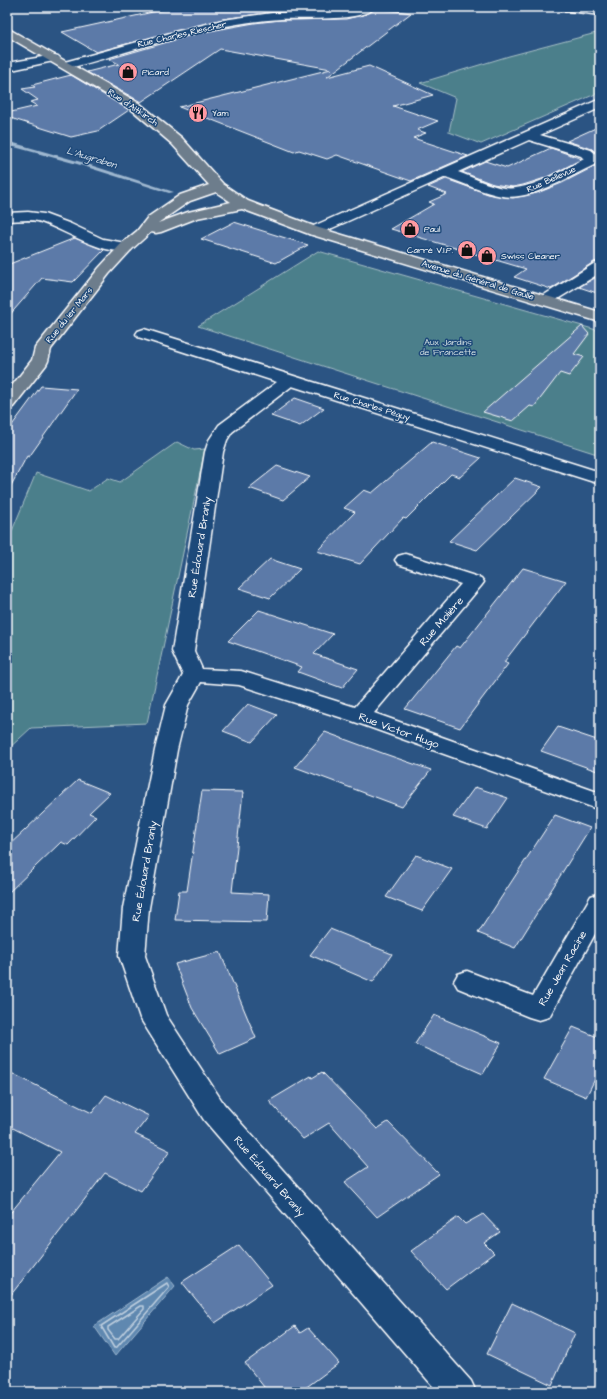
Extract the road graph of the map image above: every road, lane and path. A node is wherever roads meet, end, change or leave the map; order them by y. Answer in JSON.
{"nodes":[{"id":1,"x":370,"y":7,"type":"edge"},
{"id":2,"x":561,"y":7,"type":"edge"},
{"id":3,"x":600,"y":12,"type":"edge"},
{"id":4,"x":7,"y":31,"type":"edge"},
{"id":5,"x":54,"y":58,"type":"junction"},
{"id":6,"x":65,"y":65,"type":"junction"},
{"id":7,"x":7,"y":67,"type":"edge"},
{"id":8,"x":600,"y":103,"type":"edge"},
{"id":9,"x":530,"y":136,"type":"junction"},
{"id":10,"x":446,"y":172,"type":"junction"},
{"id":11,"x":218,"y":187,"type":"junction"},
{"id":12,"x":243,"y":204,"type":"junction"},
{"id":13,"x":7,"y":217,"type":"edge"},
{"id":14,"x":314,"y":231,"type":"junction"},
{"id":15,"x":142,"y":234,"type":"junction"},
{"id":16,"x":126,"y":247,"type":"junction"},
{"id":17,"x":600,"y":266,"type":"edge"},
{"id":18,"x":546,"y":300,"type":"junction"},
{"id":19,"x":600,"y":317,"type":"edge"},
{"id":20,"x":144,"y":334,"type":"dead end"},
{"id":21,"x":290,"y":380,"type":"junction"},
{"id":22,"x":7,"y":403,"type":"edge"},
{"id":23,"x":600,"y":478,"type":"edge"},
{"id":24,"x":406,"y":560,"type":"dead end"},
{"id":25,"x":194,"y":675,"type":"junction"},
{"id":26,"x":360,"y":716,"type":"junction"},
{"id":27,"x":600,"y":802,"type":"edge"},
{"id":28,"x":600,"y":902,"type":"edge"},
{"id":29,"x":467,"y":981,"type":"dead end"},
{"id":30,"x":459,"y":1392,"type":"edge"}],
"edges":[{"from":1,"to":6,"type":"street","name":"Rue Charles Riescher"},
{"from":2,"to":3,"type":"street"},
{"from":4,"to":5,"type":"main road","name":"Rue d'Altkirch"},
{"from":5,"to":6,"type":"main road","name":"Rue d'Altkirch"},
{"from":5,"to":7,"type":"street"},
{"from":6,"to":11,"type":"main road","name":"Rue d'Altkirch"},
{"from":8,"to":9,"type":"street"},
{"from":9,"to":10,"type":"street"},
{"from":9,"to":10,"type":"street","name":"Rue Bellevue"},
{"from":10,"to":14,"type":"street"},
{"from":11,"to":12,"type":"main road","name":"Rue d'Altkirch"},
{"from":11,"to":15,"type":"main road","name":"Rue du 1er Mars"},
{"from":12,"to":14,"type":"main road","name":"Avenue du Général de Gaulle"},
{"from":12,"to":15,"type":"main road","name":"Rue du 1er Mars"},
{"from":13,"to":16,"type":"street"},
{"from":14,"to":18,"type":"main road","name":"Avenue du Général de Gaulle"},
{"from":15,"to":16,"type":"main road","name":"Rue du 1er Mars"},
{"from":16,"to":22,"type":"main road","name":"Rue du 1er Mars"},
{"from":17,"to":18,"type":"street"},
{"from":18,"to":19,"type":"main road","name":"Avenue du Général de Gaulle"},
{"from":20,"to":21,"type":"street","name":"Rue Charles Péguy"},
{"from":21,"to":23,"type":"street","name":"Rue Charles Péguy"},
{"from":21,"to":25,"type":"street","name":"Rue Édouard Branly"},
{"from":24,"to":26,"type":"street","name":"Rue Molière"},
{"from":25,"to":26,"type":"street","name":"Rue Victor Hugo"},
{"from":25,"to":30,"type":"street","name":"Rue Édouard Branly"},
{"from":26,"to":27,"type":"street","name":"Rue Victor Hugo"},
{"from":28,"to":29,"type":"street","name":"Rue Jean Racine"}]}
